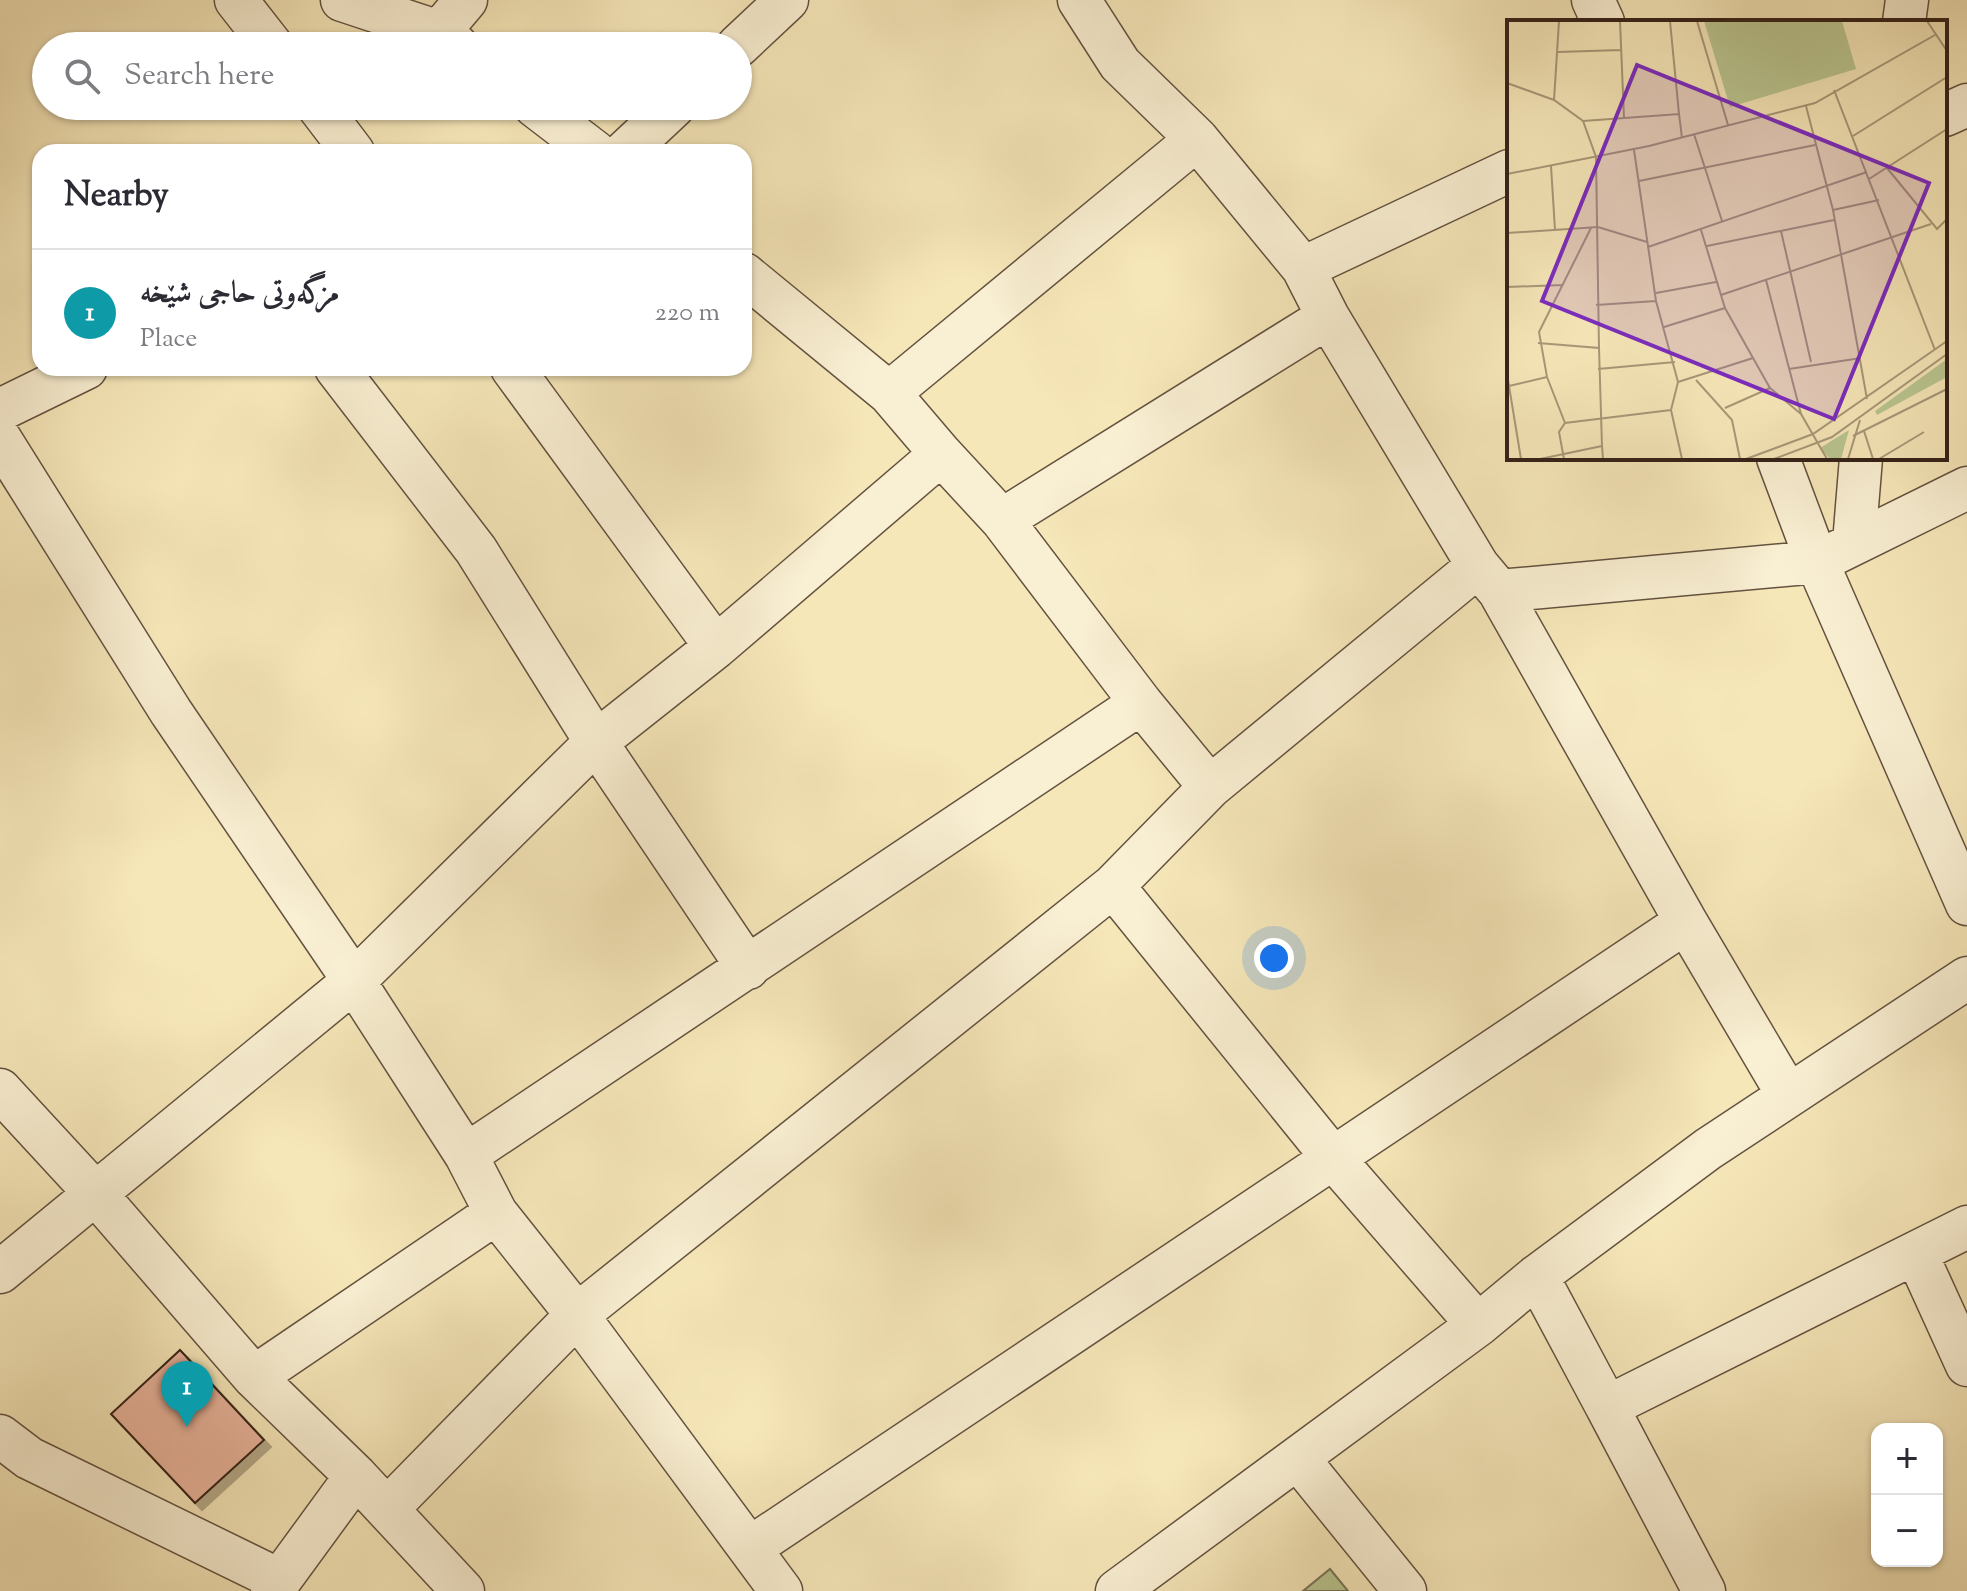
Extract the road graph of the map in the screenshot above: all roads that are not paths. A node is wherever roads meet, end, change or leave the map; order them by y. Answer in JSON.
{"nodes":[{"id":1,"x":236,"y":0,"type":"edge"},
{"id":2,"x":342,"y":0,"type":"edge"},
{"id":3,"x":466,"y":0,"type":"edge"},
{"id":4,"x":787,"y":0,"type":"edge"},
{"id":5,"x":1079,"y":0,"type":"edge"},
{"id":6,"x":1593,"y":0,"type":"edge"},
{"id":7,"x":1907,"y":0,"type":"edge"},
{"id":8,"x":1602,"y":20,"type":"edge"},
{"id":9,"x":1904,"y":20,"type":"edge"},
{"id":10,"x":261,"y":32,"type":"edge"},
{"id":11,"x":429,"y":32,"type":"edge"},
{"id":12,"x":451,"y":32,"type":"edge"},
{"id":13,"x":752,"y":33,"type":"edge"},
{"id":14,"x":1967,"y":105,"type":"edge"},
{"id":15,"x":1947,"y":114,"type":"edge"},
{"id":16,"x":329,"y":120,"type":"edge"},
{"id":17,"x":553,"y":120,"type":"edge"},
{"id":18,"x":659,"y":120,"type":"edge"},
{"id":19,"x":1197,"y":139,"type":"junction"},
{"id":20,"x":347,"y":144,"type":"edge"},
{"id":21,"x":585,"y":144,"type":"edge"},
{"id":22,"x":634,"y":144,"type":"edge"},
{"id":23,"x":1507,"y":172,"type":"edge"},
{"id":24,"x":1303,"y":268,"type":"junction"},
{"id":25,"x":752,"y":281,"type":"edge"},
{"id":26,"x":1328,"y":317,"type":"junction"},
{"id":27,"x":70,"y":376,"type":"edge"},
{"id":28,"x":342,"y":376,"type":"edge"},
{"id":29,"x":518,"y":376,"type":"edge"},
{"id":30,"x":889,"y":393,"type":"junction"},
{"id":31,"x":0,"y":410,"type":"edge"},
{"id":32,"x":0,"y":439,"type":"edge"},
{"id":33,"x":941,"y":454,"type":"junction"},
{"id":34,"x":1779,"y":460,"type":"edge"},
{"id":35,"x":1861,"y":460,"type":"edge"},
{"id":36,"x":1967,"y":488,"type":"edge"},
{"id":37,"x":1002,"y":520,"type":"junction"},
{"id":38,"x":1854,"y":543,"type":"junction"},
{"id":39,"x":1817,"y":562,"type":"junction"},
{"id":40,"x":1489,"y":578,"type":"junction"},
{"id":41,"x":716,"y":647,"type":"junction"},
{"id":42,"x":1141,"y":703,"type":"junction"},
{"id":43,"x":596,"y":742,"type":"junction"},
{"id":44,"x":1210,"y":787,"type":"junction"},
{"id":45,"x":1113,"y":886,"type":"junction"},
{"id":46,"x":1967,"y":904,"type":"edge"},
{"id":47,"x":1686,"y":922,"type":"junction"},
{"id":48,"x":748,"y":968,"type":"junction"},
{"id":49,"x":1967,"y":978,"type":"edge"},
{"id":50,"x":354,"y":981,"type":"junction"},
{"id":51,"x":0,"y":1090,"type":"edge"},
{"id":52,"x":1788,"y":1095,"type":"junction"},
{"id":53,"x":466,"y":1155,"type":"junction"},
{"id":54,"x":1333,"y":1158,"type":"junction"},
{"id":55,"x":95,"y":1193,"type":"junction"},
{"id":56,"x":496,"y":1213,"type":"junction"},
{"id":57,"x":1967,"y":1227,"type":"edge"},
{"id":58,"x":1916,"y":1253,"type":"junction"},
{"id":59,"x":0,"y":1272,"type":"edge"},
{"id":60,"x":1537,"y":1276,"type":"junction"},
{"id":61,"x":577,"y":1315,"type":"junction"},
{"id":62,"x":1478,"y":1325,"type":"junction"},
{"id":63,"x":1967,"y":1365,"type":"edge"},
{"id":64,"x":254,"y":1377,"type":"junction"},
{"id":65,"x":1607,"y":1407,"type":"junction"},
{"id":66,"x":0,"y":1436,"type":"edge"},
{"id":67,"x":1299,"y":1460,"type":"junction"},
{"id":68,"x":356,"y":1476,"type":"junction"},
{"id":69,"x":388,"y":1508,"type":"junction"},
{"id":70,"x":750,"y":1548,"type":"junction"},
{"id":71,"x":276,"y":1586,"type":"edge"},
{"id":72,"x":463,"y":1591,"type":"edge"},
{"id":73,"x":781,"y":1591,"type":"edge"},
{"id":74,"x":1117,"y":1591,"type":"edge"},
{"id":75,"x":1405,"y":1591,"type":"edge"},
{"id":76,"x":1704,"y":1591,"type":"edge"}],
"edges":[{"from":1,"to":10,"type":"street"},
{"from":2,"to":11,"type":"street"},
{"from":3,"to":12,"type":"street"},
{"from":4,"to":13,"type":"street"},
{"from":5,"to":19,"type":"street"},
{"from":6,"to":8,"type":"street"},
{"from":7,"to":9,"type":"street"},
{"from":14,"to":15,"type":"street"},
{"from":16,"to":20,"type":"street"},
{"from":17,"to":21,"type":"street"},
{"from":18,"to":22,"type":"street"},
{"from":19,"to":24,"type":"street"},
{"from":19,"to":30,"type":"street"},
{"from":23,"to":24,"type":"street"},
{"from":24,"to":26,"type":"street"},
{"from":25,"to":30,"type":"street"},
{"from":26,"to":37,"type":"street"},
{"from":26,"to":40,"type":"street"},
{"from":27,"to":31,"type":"street"},
{"from":28,"to":43,"type":"street"},
{"from":29,"to":41,"type":"street"},
{"from":30,"to":33,"type":"street"},
{"from":32,"to":50,"type":"street"},
{"from":33,"to":37,"type":"street"},
{"from":33,"to":41,"type":"street"},
{"from":34,"to":39,"type":"street"},
{"from":35,"to":38,"type":"street"},
{"from":36,"to":38,"type":"street"},
{"from":37,"to":42,"type":"street"},
{"from":38,"to":39,"type":"street"},
{"from":39,"to":40,"type":"street"},
{"from":39,"to":46,"type":"street"},
{"from":40,"to":44,"type":"street"},
{"from":40,"to":47,"type":"street"},
{"from":41,"to":43,"type":"street"},
{"from":42,"to":44,"type":"street"},
{"from":42,"to":48,"type":"street"},
{"from":43,"to":48,"type":"street"},
{"from":43,"to":50,"type":"street"},
{"from":44,"to":45,"type":"street"},
{"from":45,"to":54,"type":"street"},
{"from":45,"to":61,"type":"street"},
{"from":47,"to":52,"type":"street"},
{"from":47,"to":54,"type":"street"},
{"from":48,"to":53,"type":"street"},
{"from":49,"to":52,"type":"street"},
{"from":50,"to":53,"type":"street"},
{"from":50,"to":55,"type":"street"},
{"from":51,"to":55,"type":"street"},
{"from":52,"to":60,"type":"street"},
{"from":53,"to":56,"type":"street"},
{"from":54,"to":62,"type":"street"},
{"from":54,"to":70,"type":"street"},
{"from":55,"to":59,"type":"street"},
{"from":55,"to":64,"type":"street"},
{"from":56,"to":61,"type":"street"},
{"from":56,"to":64,"type":"street"},
{"from":57,"to":58,"type":"street"},
{"from":58,"to":63,"type":"street"},
{"from":58,"to":65,"type":"street"},
{"from":60,"to":62,"type":"street"},
{"from":60,"to":65,"type":"street"},
{"from":61,"to":69,"type":"street"},
{"from":61,"to":70,"type":"street"},
{"from":62,"to":67,"type":"street"},
{"from":64,"to":68,"type":"street"},
{"from":65,"to":76,"type":"street"},
{"from":66,"to":71,"type":"street"},
{"from":67,"to":74,"type":"street"},
{"from":67,"to":75,"type":"street"},
{"from":68,"to":69,"type":"street"},
{"from":68,"to":71,"type":"street"},
{"from":69,"to":72,"type":"street"},
{"from":70,"to":73,"type":"street"}]}
